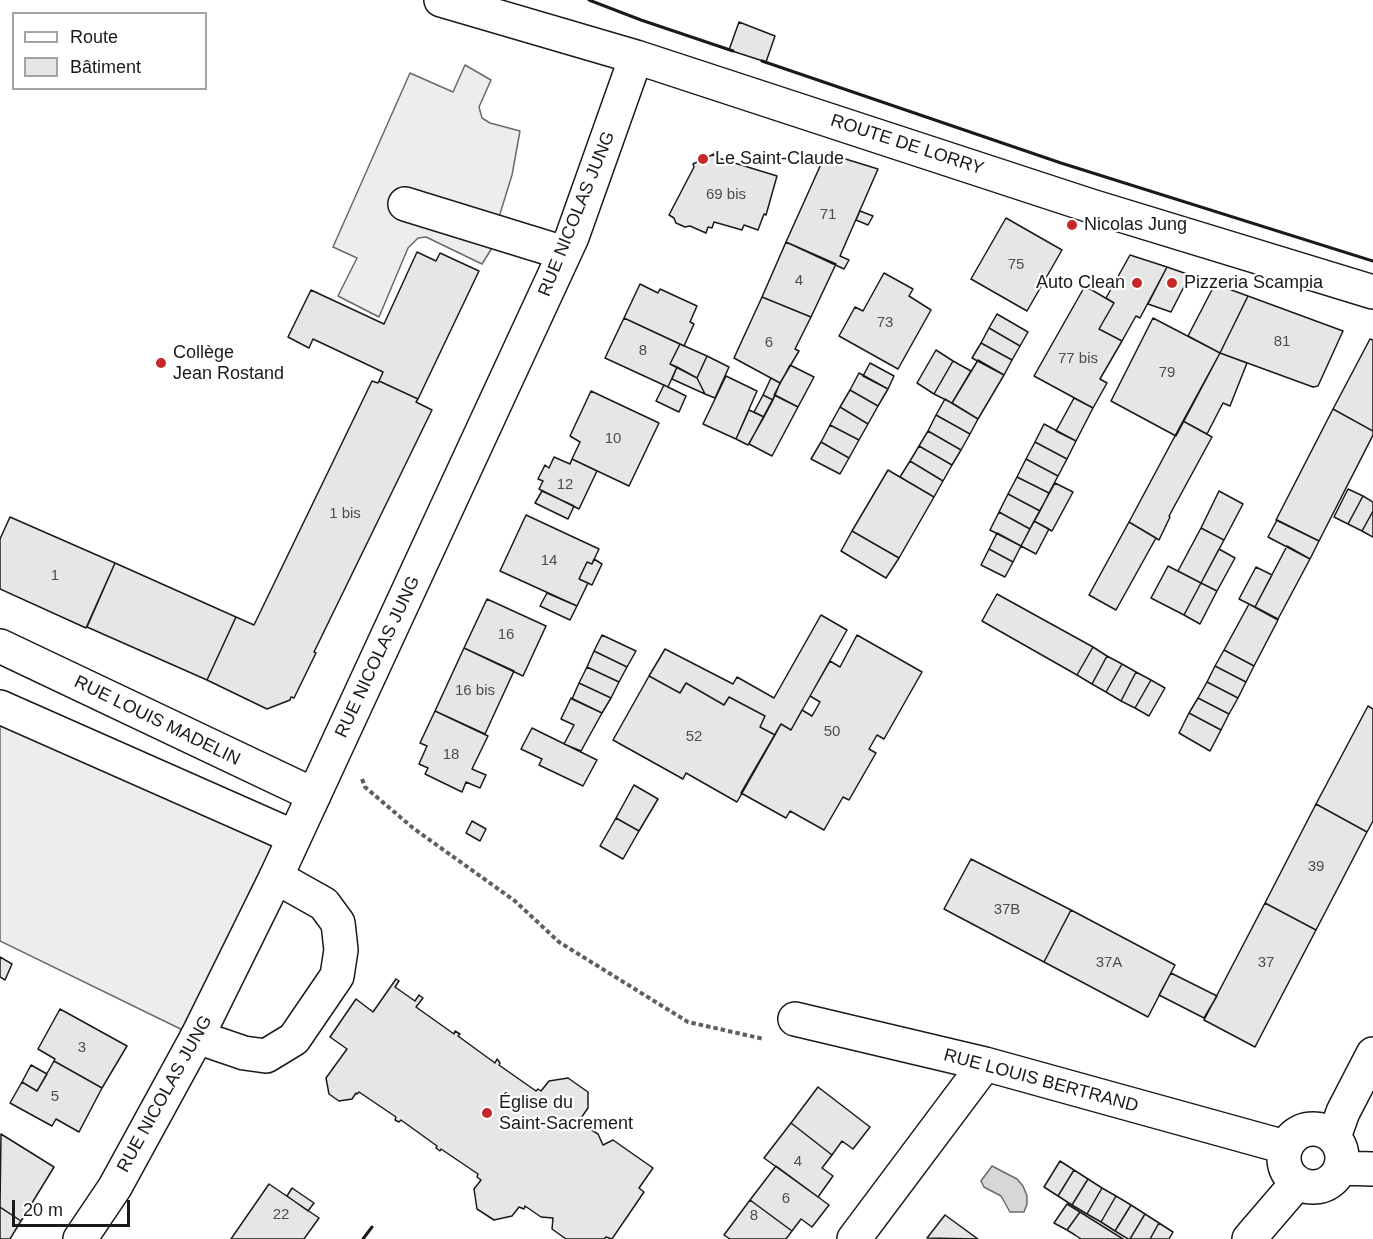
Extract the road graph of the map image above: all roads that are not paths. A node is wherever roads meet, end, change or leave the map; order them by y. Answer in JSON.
{"nodes":[{"id":1,"x":441,"y":0,"type":"edge"},
{"id":2,"x":636,"y":57,"type":"junction"},
{"id":3,"x":405,"y":204,"type":"dead end"},
{"id":4,"x":564,"y":253,"type":"junction"},
{"id":5,"x":1373,"y":292,"type":"edge"},
{"id":6,"x":0,"y":646,"type":"edge"},
{"id":7,"x":0,"y":707,"type":"edge"},
{"id":8,"x":314,"y":795,"type":"junction"},
{"id":9,"x":294,"y":837,"type":"junction"},
{"id":10,"x":276,"y":877,"type":"junction"},
{"id":11,"x":795,"y":1019,"type":"road end"},
{"id":12,"x":197,"y":1037,"type":"junction"},
{"id":13,"x":1373,"y":1054,"type":"edge"},
{"id":14,"x":985,"y":1064,"type":"junction"},
{"id":15,"x":1334,"y":1137,"type":"junction"},
{"id":16,"x":1285,"y":1147,"type":"junction"},
{"id":17,"x":1341,"y":1168,"type":"junction"},
{"id":18,"x":1373,"y":1169,"type":"edge"},
{"id":19,"x":1297,"y":1183,"type":"junction"},
{"id":20,"x":80,"y":1239,"type":"edge"},
{"id":21,"x":854,"y":1239,"type":"edge"},
{"id":22,"x":1250,"y":1239,"type":"edge"}],
"edges":[{"from":1,"to":2,"type":"main road","name":"ROUTE DE LORRY"},
{"from":2,"to":4,"type":"main road","name":"RUE NICOLAS JUNG"},
{"from":2,"to":5,"type":"main road","name":"ROUTE DE LORRY"},
{"from":3,"to":4,"type":"main road"},
{"from":4,"to":8,"type":"main road","name":"RUE NICOLAS JUNG"},
{"from":6,"to":8,"type":"main road","name":"RUE LOUIS MADELIN"},
{"from":7,"to":9,"type":"main road"},
{"from":8,"to":9,"type":"main road","name":"RUE NICOLAS JUNG"},
{"from":9,"to":10,"type":"main road","name":"RUE NICOLAS JUNG"},
{"from":10,"to":12,"type":"main road","name":"RUE NICOLAS JUNG"},
{"from":10,"to":12,"type":"main road"},
{"from":11,"to":14,"type":"main road","name":"RUE LOUIS BERTRAND"},
{"from":12,"to":20,"type":"main road","name":"RUE NICOLAS JUNG"},
{"from":13,"to":15,"type":"main road"},
{"from":14,"to":16,"type":"main road","name":"RUE LOUIS BERTRAND"},
{"from":14,"to":21,"type":"main road"},
{"from":15,"to":16,"type":"main road"},
{"from":15,"to":17,"type":"main road"},
{"from":16,"to":19,"type":"main road"},
{"from":17,"to":18,"type":"main road"},
{"from":17,"to":19,"type":"main road"},
{"from":19,"to":22,"type":"main road"}]}
